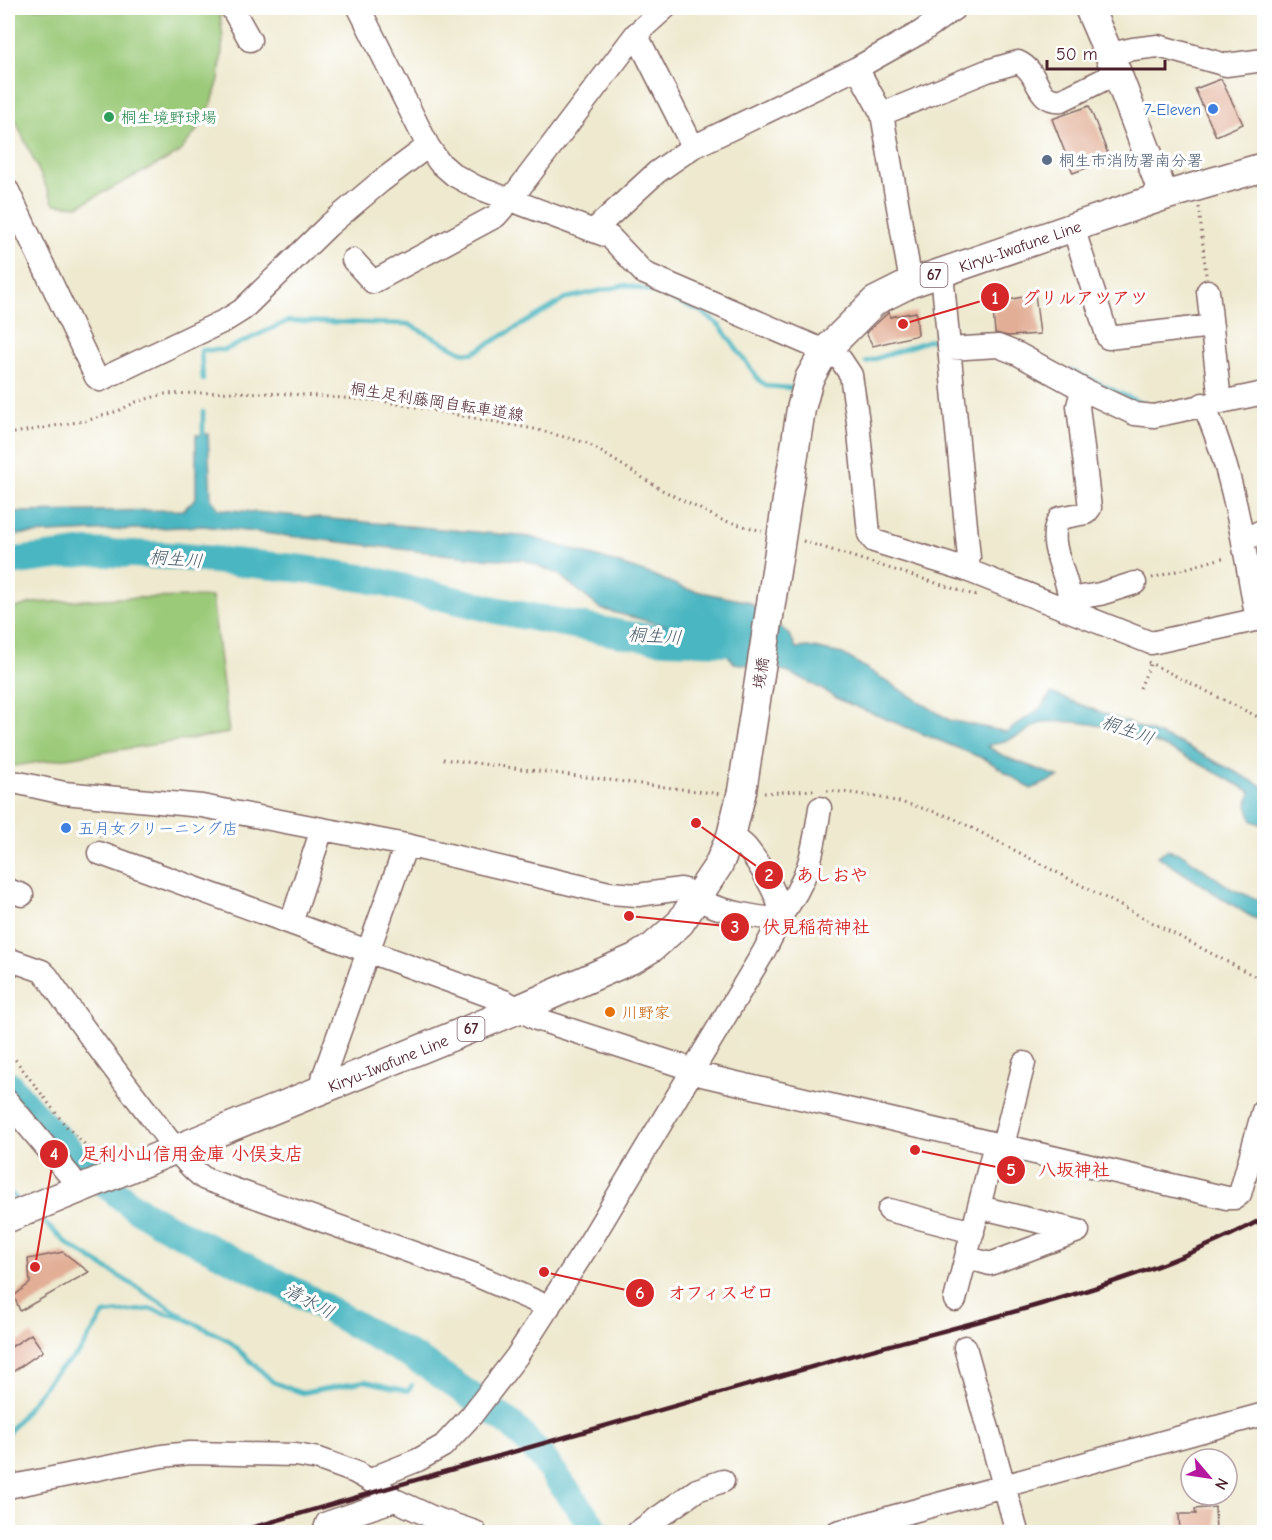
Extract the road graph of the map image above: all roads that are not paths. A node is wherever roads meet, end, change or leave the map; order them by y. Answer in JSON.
{"nodes":[{"id":1,"x":232,"y":8,"type":"edge"},
{"id":2,"x":359,"y":8,"type":"edge"},
{"id":3,"x":664,"y":8,"type":"edge"},
{"id":4,"x":955,"y":8,"type":"edge"},
{"id":5,"x":1090,"y":11,"type":"edge"},
{"id":6,"x":636,"y":34,"type":"junction"},
{"id":7,"x":250,"y":40,"type":"dead end"},
{"id":8,"x":1264,"y":60,"type":"edge"},
{"id":9,"x":1114,"y":64,"type":"junction"},
{"id":10,"x":857,"y":68,"type":"junction"},
{"id":11,"x":882,"y":114,"type":"junction"},
{"id":12,"x":428,"y":146,"type":"junction"},
{"id":13,"x":693,"y":147,"type":"junction"},
{"id":14,"x":1264,"y":167,"type":"edge"},
{"id":15,"x":8,"y":191,"type":"edge"},
{"id":16,"x":1164,"y":196,"type":"junction"},
{"id":17,"x":511,"y":199,"type":"junction"},
{"id":18,"x":1073,"y":227,"type":"junction"},
{"id":19,"x":594,"y":230,"type":"junction"},
{"id":20,"x":353,"y":260,"type":"dead end"},
{"id":21,"x":942,"y":273,"type":"junction"},
{"id":22,"x":911,"y":283,"type":"junction"},
{"id":23,"x":1208,"y":291,"type":"road end"},
{"id":24,"x":1212,"y":326,"type":"junction"},
{"id":25,"x":949,"y":349,"type":"junction"},
{"id":26,"x":825,"y":351,"type":"junction"},
{"id":27,"x":1084,"y":390,"type":"junction"},
{"id":28,"x":1264,"y":393,"type":"edge"},
{"id":29,"x":1211,"y":403,"type":"junction"},
{"id":30,"x":1264,"y":530,"type":"edge"},
{"id":31,"x":1243,"y":540,"type":"junction"},
{"id":32,"x":784,"y":544,"type":"joint"},
{"id":33,"x":964,"y":569,"type":"junction"},
{"id":34,"x":1136,"y":583,"type":"road end"},
{"id":35,"x":1070,"y":605,"type":"junction"},
{"id":36,"x":1261,"y":619,"type":"edge"},
{"id":37,"x":8,"y":782,"type":"edge"},
{"id":38,"x":742,"y":793,"type":"joint"},
{"id":39,"x":820,"y":808,"type":"dead end"},
{"id":40,"x":322,"y":830,"type":"junction"},
{"id":41,"x":731,"y":836,"type":"junction"},
{"id":42,"x":406,"y":845,"type":"junction"},
{"id":43,"x":99,"y":854,"type":"road end"},
{"id":44,"x":698,"y":897,"type":"junction"},
{"id":45,"x":780,"y":917,"type":"junction"},
{"id":46,"x":291,"y":923,"type":"junction"},
{"id":47,"x":369,"y":951,"type":"junction"},
{"id":48,"x":8,"y":959,"type":"edge"},
{"id":49,"x":519,"y":1009,"type":"junction"},
{"id":50,"x":1024,"y":1063,"type":"dead end"},
{"id":51,"x":692,"y":1071,"type":"junction"},
{"id":52,"x":318,"y":1092,"type":"junction"},
{"id":53,"x":8,"y":1102,"type":"edge"},
{"id":54,"x":1263,"y":1111,"type":"dead end"},
{"id":55,"x":999,"y":1144,"type":"junction"},
{"id":56,"x":176,"y":1148,"type":"junction"},
{"id":57,"x":80,"y":1187,"type":"junction"},
{"id":58,"x":979,"y":1207,"type":"junction"},
{"id":59,"x":889,"y":1210,"type":"dead end"},
{"id":60,"x":8,"y":1218,"type":"edge"},
{"id":61,"x":973,"y":1232,"type":"junction"},
{"id":62,"x":966,"y":1257,"type":"junction"},
{"id":63,"x":955,"y":1300,"type":"dead end"},
{"id":64,"x":549,"y":1307,"type":"junction"},
{"id":65,"x":965,"y":1347,"type":"dead end"},
{"id":66,"x":1264,"y":1414,"type":"edge"},
{"id":67,"x":371,"y":1481,"type":"junction"},
{"id":68,"x":723,"y":1481,"type":"dead end"},
{"id":69,"x":8,"y":1488,"type":"edge"},
{"id":70,"x":1004,"y":1488,"type":"junction"},
{"id":71,"x":395,"y":1500,"type":"junction"},
{"id":72,"x":324,"y":1533,"type":"edge"},
{"id":73,"x":475,"y":1533,"type":"edge"},
{"id":74,"x":638,"y":1533,"type":"edge"},
{"id":75,"x":837,"y":1533,"type":"edge"},
{"id":76,"x":1017,"y":1533,"type":"edge"}],
"edges":[{"from":1,"to":7,"type":"street"},
{"from":2,"to":12,"type":"street"},
{"from":3,"to":6,"type":"street"},
{"from":4,"to":10,"type":"street"},
{"from":5,"to":9,"type":"main road"},
{"from":6,"to":13,"type":"street"},
{"from":6,"to":17,"type":"street"},
{"from":8,"to":9,"type":"street"},
{"from":9,"to":11,"type":"street"},
{"from":9,"to":16,"type":"main road"},
{"from":10,"to":11,"type":"street"},
{"from":10,"to":13,"type":"street"},
{"from":11,"to":22,"type":"street"},
{"from":12,"to":15,"type":"street"},
{"from":12,"to":17,"type":"street"},
{"from":13,"to":19,"type":"street"},
{"from":14,"to":16,"type":"main road","name":"Kiryu-Iwafune Line","number":"67"},
{"from":16,"to":18,"type":"main road","name":"Kiryu-Iwafune Line","number":"67"},
{"from":17,"to":19,"type":"street"},
{"from":17,"to":20,"type":"street"},
{"from":18,"to":21,"type":"main road","name":"Kiryu-Iwafune Line","number":"67"},
{"from":18,"to":24,"type":"street"},
{"from":19,"to":26,"type":"street"},
{"from":21,"to":22,"type":"main road","name":"Kiryu-Iwafune Line","number":"67"},
{"from":21,"to":25,"type":"street"},
{"from":22,"to":26,"type":"main road","name":"Kiryu-Iwafune Line","number":"67"},
{"from":23,"to":24,"type":"street"},
{"from":24,"to":29,"type":"street"},
{"from":25,"to":27,"type":"street"},
{"from":25,"to":33,"type":"street"},
{"from":26,"to":32,"type":"main road","name":"Kiryu-Iwafune Line","number":"67"},
{"from":26,"to":33,"type":"street"},
{"from":27,"to":29,"type":"street"},
{"from":27,"to":35,"type":"street"},
{"from":28,"to":29,"type":"street"},
{"from":29,"to":31,"type":"street"},
{"from":30,"to":31,"type":"street"},
{"from":31,"to":36,"type":"street"},
{"from":32,"to":38,"type":"main road","name":"境橋","number":"67"},
{"from":33,"to":35,"type":"street"},
{"from":34,"to":35,"type":"street"},
{"from":35,"to":36,"type":"street"},
{"from":37,"to":40,"type":"street"},
{"from":38,"to":41,"type":"main road","name":"Kiryu-Iwafune Line","number":"67"},
{"from":39,"to":45,"type":"street"},
{"from":40,"to":42,"type":"street"},
{"from":40,"to":46,"type":"street"},
{"from":41,"to":44,"type":"main road","name":"Kiryu-Iwafune Line","number":"67"},
{"from":41,"to":45,"type":"street"},
{"from":42,"to":44,"type":"street"},
{"from":42,"to":47,"type":"street"},
{"from":43,"to":46,"type":"street"},
{"from":44,"to":45,"type":"street"},
{"from":44,"to":49,"type":"main road","name":"Kiryu-Iwafune Line","number":"67"},
{"from":45,"to":51,"type":"street"},
{"from":46,"to":47,"type":"street"},
{"from":47,"to":49,"type":"street"},
{"from":47,"to":52,"type":"street"},
{"from":48,"to":56,"type":"street"},
{"from":49,"to":51,"type":"street"},
{"from":49,"to":52,"type":"main road","name":"Kiryu-Iwafune Line","number":"67"},
{"from":50,"to":55,"type":"street"},
{"from":51,"to":55,"type":"street"},
{"from":51,"to":64,"type":"street"},
{"from":52,"to":56,"type":"main road","name":"Kiryu-Iwafune Line","number":"67"},
{"from":53,"to":57,"type":"street"},
{"from":54,"to":55,"type":"street"},
{"from":55,"to":58,"type":"street"},
{"from":56,"to":57,"type":"main road","name":"Kiryu-Iwafune Line","number":"67"},
{"from":56,"to":64,"type":"street"},
{"from":57,"to":60,"type":"main road","number":"67"},
{"from":58,"to":61,"type":"street"},
{"from":58,"to":62,"type":"street"},
{"from":59,"to":61,"type":"street"},
{"from":61,"to":62,"type":"street"},
{"from":62,"to":63,"type":"street"},
{"from":64,"to":67,"type":"street"},
{"from":65,"to":70,"type":"street"},
{"from":66,"to":70,"type":"street"},
{"from":67,"to":69,"type":"street"},
{"from":67,"to":71,"type":"street"},
{"from":68,"to":74,"type":"street"},
{"from":70,"to":75,"type":"street"},
{"from":70,"to":76,"type":"street"},
{"from":71,"to":72,"type":"street"},
{"from":71,"to":73,"type":"street"}]}
